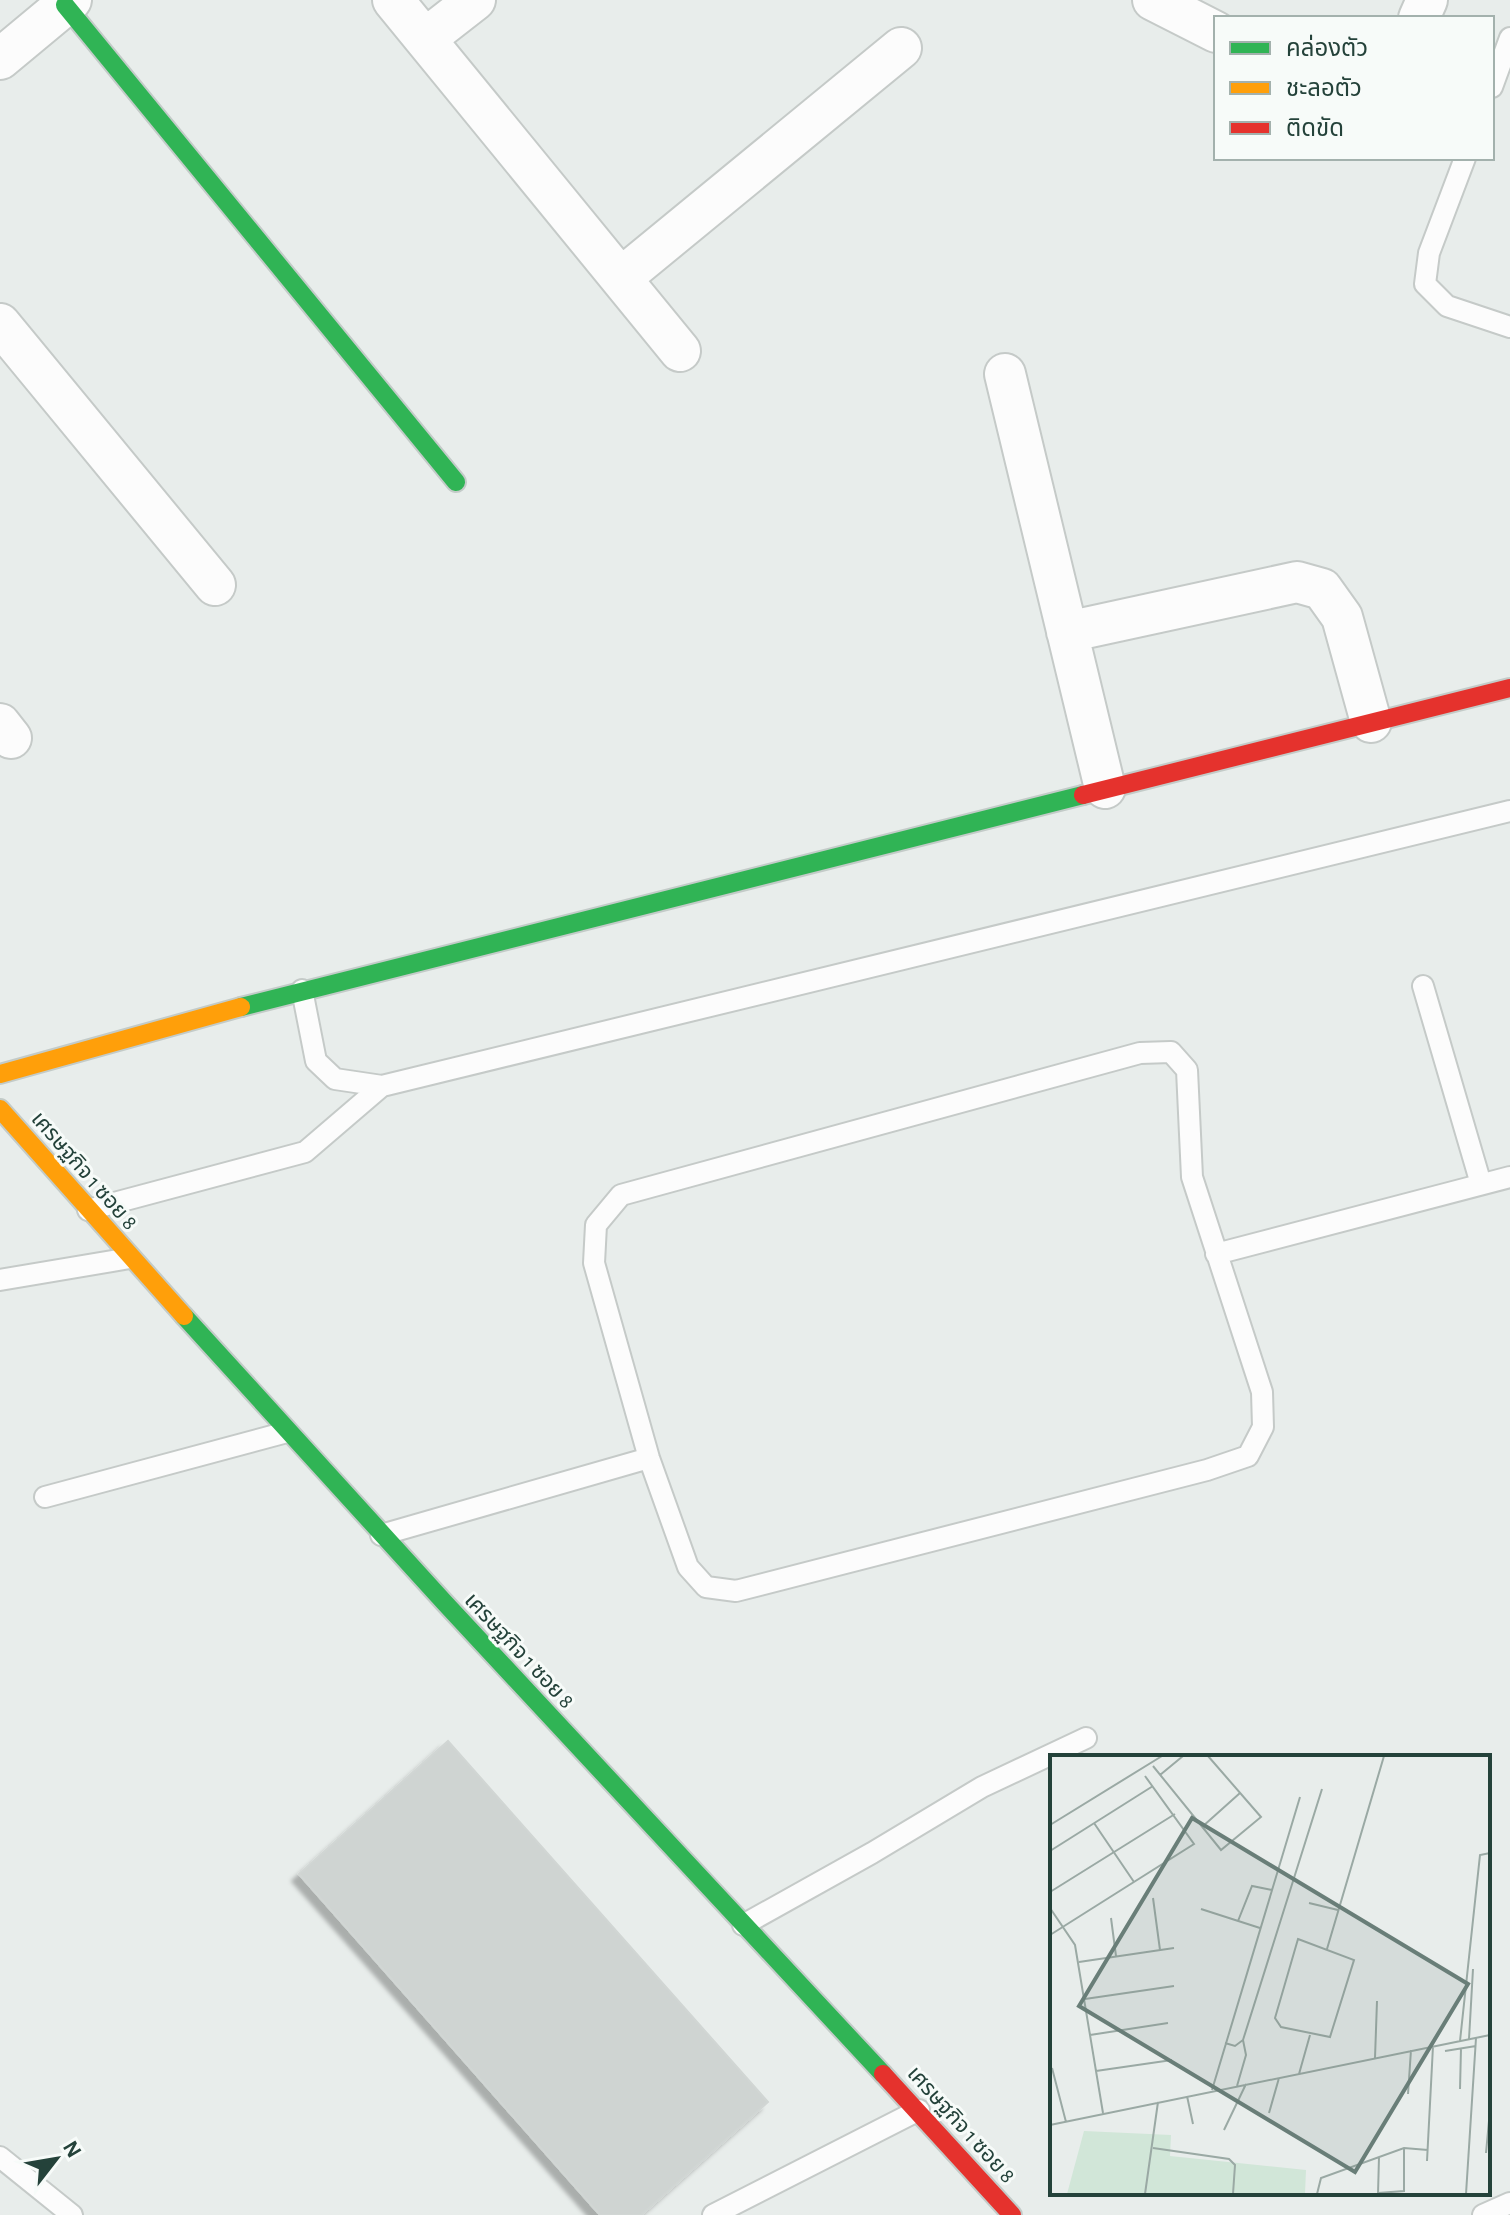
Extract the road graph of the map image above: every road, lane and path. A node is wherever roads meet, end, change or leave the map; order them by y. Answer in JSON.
{"nodes":[{"id":1,"x":393,"y":0,"type":"edge"},
{"id":2,"x":475,"y":0,"type":"edge"},
{"id":3,"x":1153,"y":0,"type":"edge"},
{"id":4,"x":68,"y":2,"type":"edge"},
{"id":5,"x":1214,"y":31,"type":"edge"},
{"id":6,"x":1510,"y":38,"type":"edge"},
{"id":7,"x":425,"y":39,"type":"junction"},
{"id":8,"x":901,"y":48,"type":"dead end"},
{"id":9,"x":0,"y":59,"type":"edge"},
{"id":10,"x":1494,"y":83,"type":"edge"},
{"id":11,"x":1464,"y":160,"type":"edge"},
{"id":12,"x":621,"y":278,"type":"junction"},
{"id":13,"x":0,"y":324,"type":"edge"},
{"id":14,"x":1510,"y":327,"type":"edge"},
{"id":15,"x":680,"y":351,"type":"dead end"},
{"id":16,"x":1005,"y":374,"type":"dead end"},
{"id":17,"x":456,"y":482,"type":"dead end"},
{"id":18,"x":215,"y":585,"type":"dead end"},
{"id":19,"x":1067,"y":632,"type":"junction"},
{"id":20,"x":1510,"y":688,"type":"edge"},
{"id":21,"x":1371,"y":722,"type":"junction"},
{"id":22,"x":1105,"y":788,"type":"junction"},
{"id":23,"x":1510,"y":811,"type":"edge"},
{"id":24,"x":1423,"y":986,"type":"dead end"},
{"id":25,"x":302,"y":990,"type":"junction"},
{"id":26,"x":0,"y":1074,"type":"edge"},
{"id":27,"x":382,"y":1086,"type":"junction"},
{"id":28,"x":0,"y":1109,"type":"edge"},
{"id":29,"x":1510,"y":1177,"type":"edge"},
{"id":30,"x":1481,"y":1184,"type":"junction"},
{"id":31,"x":88,"y":1210,"type":"junction"},
{"id":32,"x":1216,"y":1254,"type":"junction"},
{"id":33,"x":130,"y":1258,"type":"junction"},
{"id":34,"x":0,"y":1280,"type":"edge"},
{"id":35,"x":287,"y":1432,"type":"junction"},
{"id":36,"x":649,"y":1458,"type":"junction"},
{"id":37,"x":45,"y":1497,"type":"dead end"},
{"id":38,"x":381,"y":1535,"type":"junction"},
{"id":39,"x":1086,"y":1738,"type":"dead end"},
{"id":40,"x":743,"y":1925,"type":"junction"},
{"id":41,"x":919,"y":2110,"type":"junction"},
{"id":42,"x":0,"y":2157,"type":"edge"},
{"id":43,"x":1510,"y":2203,"type":"edge"},
{"id":44,"x":72,"y":2215,"type":"edge"},
{"id":45,"x":713,"y":2215,"type":"edge"},
{"id":46,"x":1012,"y":2215,"type":"edge"},
{"id":47,"x":1483,"y":2215,"type":"edge"}],
"edges":[{"from":1,"to":7,"type":"street"},
{"from":2,"to":7,"type":"street"},
{"from":3,"to":5,"type":"street"},
{"from":4,"to":9,"type":"street"},
{"from":4,"to":17,"type":"street"},
{"from":6,"to":10,"type":"lane"},
{"from":7,"to":12,"type":"street"},
{"from":8,"to":12,"type":"street"},
{"from":11,"to":14,"type":"lane"},
{"from":12,"to":15,"type":"street"},
{"from":13,"to":18,"type":"street"},
{"from":16,"to":19,"type":"street"},
{"from":19,"to":21,"type":"street"},
{"from":19,"to":22,"type":"street"},
{"from":20,"to":21,"type":"street"},
{"from":21,"to":22,"type":"street"},
{"from":22,"to":25,"type":"street"},
{"from":23,"to":27,"type":"lane"},
{"from":24,"to":30,"type":"lane"},
{"from":25,"to":26,"type":"street"},
{"from":25,"to":27,"type":"lane"},
{"from":27,"to":31,"type":"lane"},
{"from":28,"to":31,"type":"street","name":"เศรษฐกิจ 1 ซอย 8"},
{"from":29,"to":30,"type":"lane"},
{"from":30,"to":32,"type":"lane"},
{"from":31,"to":33,"type":"street","name":"เศรษฐกิจ 1 ซอย 8"},
{"from":32,"to":36,"type":"lane"},
{"from":32,"to":36,"type":"lane"},
{"from":33,"to":34,"type":"lane"},
{"from":33,"to":35,"type":"street","name":"เศรษฐกิจ 1 ซอย 8"},
{"from":35,"to":37,"type":"lane"},
{"from":35,"to":38,"type":"street","name":"เศรษฐกิจ 1 ซอย 8"},
{"from":36,"to":38,"type":"lane"},
{"from":38,"to":40,"type":"street","name":"เศรษฐกิจ 1 ซอย 8"},
{"from":39,"to":40,"type":"lane"},
{"from":40,"to":41,"type":"street","name":"เศรษฐกิจ 1 ซอย 8"},
{"from":41,"to":45,"type":"lane"},
{"from":41,"to":46,"type":"street","name":"เศรษฐกิจ 1 ซอย 8"},
{"from":42,"to":44,"type":"lane"},
{"from":43,"to":47,"type":"lane"}]}
